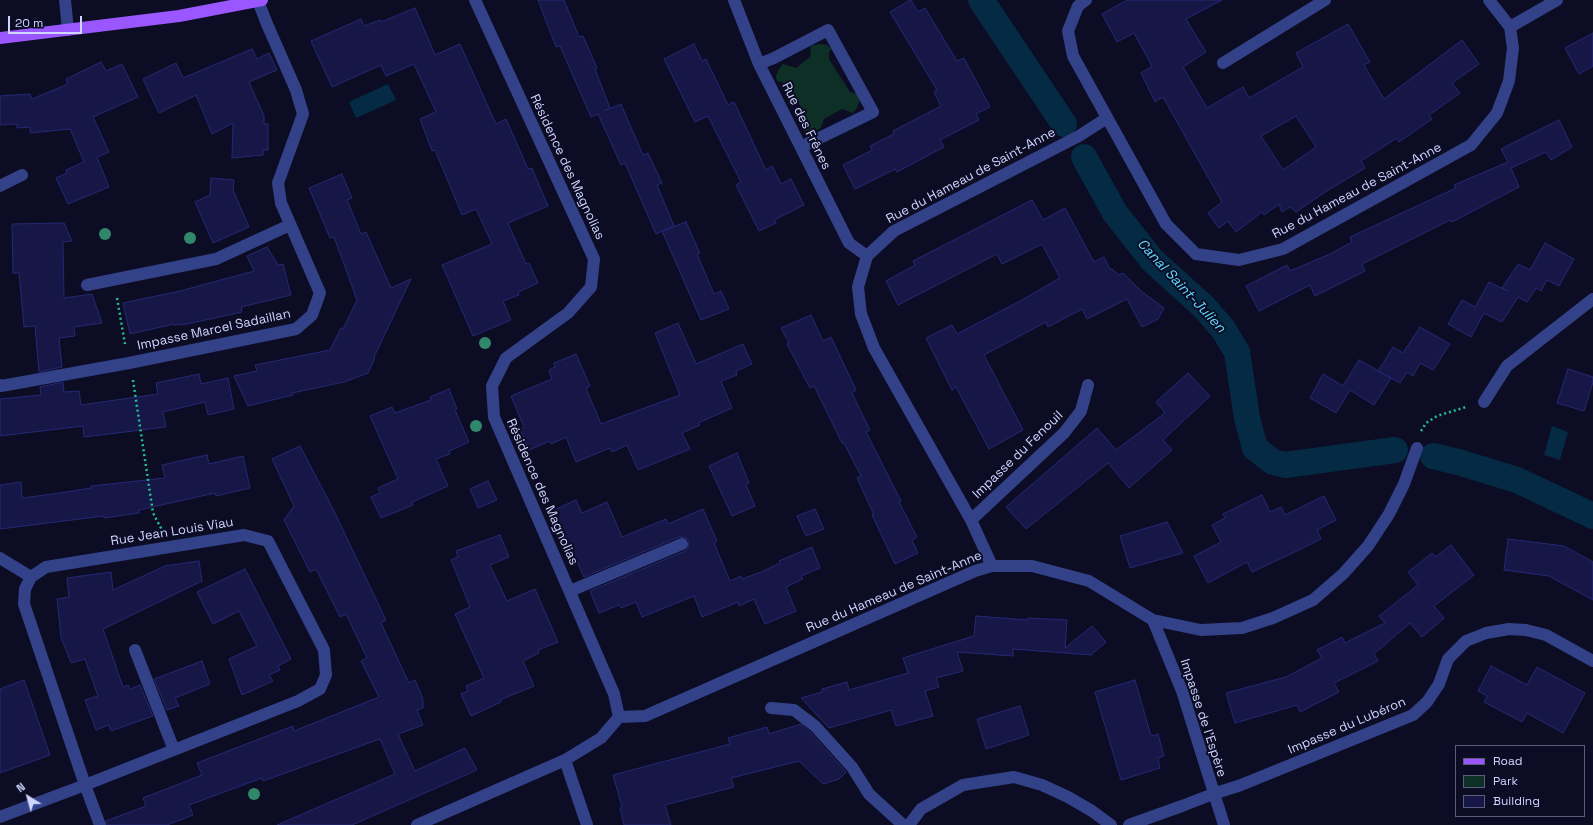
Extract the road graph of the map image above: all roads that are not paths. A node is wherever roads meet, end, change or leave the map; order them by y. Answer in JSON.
{"nodes":[{"id":1,"x":65,"y":0,"type":"edge"},
{"id":2,"x":475,"y":0,"type":"edge"},
{"id":3,"x":734,"y":0,"type":"edge"},
{"id":4,"x":1086,"y":0,"type":"edge"},
{"id":5,"x":1325,"y":0,"type":"edge"},
{"id":6,"x":1489,"y":0,"type":"edge"},
{"id":7,"x":1557,"y":0,"type":"edge"},
{"id":8,"x":260,"y":1,"type":"edge"},
{"id":9,"x":1510,"y":27,"type":"junction"},
{"id":10,"x":68,"y":30,"type":"junction"},
{"id":11,"x":0,"y":38,"type":"edge"},
{"id":12,"x":1223,"y":63,"type":"dead end"},
{"id":13,"x":759,"y":64,"type":"junction"},
{"id":14,"x":1107,"y":118,"type":"junction"},
{"id":15,"x":801,"y":147,"type":"junction"},
{"id":16,"x":22,"y":175,"type":"dead end"},
{"id":17,"x":0,"y":186,"type":"edge"},
{"id":18,"x":290,"y":225,"type":"junction"},
{"id":19,"x":867,"y":256,"type":"junction"},
{"id":20,"x":87,"y":285,"type":"dead end"},
{"id":21,"x":1593,"y":300,"type":"edge"},
{"id":22,"x":0,"y":385,"type":"edge"},
{"id":23,"x":1088,"y":386,"type":"dead end"},
{"id":24,"x":1484,"y":402,"type":"road end"},
{"id":25,"x":1417,"y":448,"type":"road end"},
{"id":26,"x":971,"y":520,"type":"junction"},
{"id":27,"x":682,"y":544,"type":"dead end"},
{"id":28,"x":0,"y":558,"type":"edge"},
{"id":29,"x":992,"y":566,"type":"junction"},
{"id":30,"x":31,"y":577,"type":"junction"},
{"id":31,"x":570,"y":591,"type":"junction"},
{"id":32,"x":1153,"y":620,"type":"junction"},
{"id":33,"x":136,"y":650,"type":"dead end"},
{"id":34,"x":1593,"y":661,"type":"edge"},
{"id":35,"x":771,"y":708,"type":"dead end"},
{"id":36,"x":619,"y":717,"type":"junction"},
{"id":37,"x":174,"y":750,"type":"junction"},
{"id":38,"x":565,"y":760,"type":"junction"},
{"id":39,"x":84,"y":785,"type":"junction"},
{"id":40,"x":1213,"y":794,"type":"junction"},
{"id":41,"x":0,"y":817,"type":"edge"},
{"id":42,"x":100,"y":825,"type":"edge"},
{"id":43,"x":417,"y":825,"type":"edge"},
{"id":44,"x":587,"y":825,"type":"edge"},
{"id":45,"x":904,"y":825,"type":"edge"},
{"id":46,"x":909,"y":825,"type":"edge"},
{"id":47,"x":1111,"y":825,"type":"edge"},
{"id":48,"x":1129,"y":825,"type":"edge"},
{"id":49,"x":1224,"y":825,"type":"edge"}],
"edges":[{"from":1,"to":10,"type":"street"},
{"from":2,"to":31,"type":"street","name":"Résidence des Magnolias"},
{"from":3,"to":13,"type":"street","name":"Rue des Frênes"},
{"from":4,"to":14,"type":"street"},
{"from":5,"to":12,"type":"street"},
{"from":6,"to":9,"type":"street"},
{"from":7,"to":9,"type":"street"},
{"from":8,"to":10,"type":"main road"},
{"from":8,"to":18,"type":"street","name":"Impasse Marcel Sadaillan"},
{"from":9,"to":14,"type":"street","name":"Rue du Hameau de Saint-Anne"},
{"from":10,"to":11,"type":"main road"},
{"from":13,"to":15,"type":"street","name":"Rue des Frênes"},
{"from":13,"to":15,"type":"street"},
{"from":14,"to":19,"type":"street","name":"Rue du Hameau de Saint-Anne"},
{"from":15,"to":19,"type":"street","name":"Rue des Frênes"},
{"from":16,"to":17,"type":"street"},
{"from":18,"to":20,"type":"street"},
{"from":18,"to":22,"type":"street","name":"Impasse Marcel Sadaillan"},
{"from":19,"to":26,"type":"street","name":"Rue du Hameau de Saint-Anne"},
{"from":21,"to":24,"type":"street"},
{"from":23,"to":26,"type":"street","name":"Impasse du Fenouil"},
{"from":25,"to":32,"type":"street"},
{"from":26,"to":29,"type":"street","name":"Rue du Hameau de Saint-Anne"},
{"from":27,"to":31,"type":"street"},
{"from":28,"to":30,"type":"street"},
{"from":29,"to":32,"type":"street"},
{"from":29,"to":36,"type":"street","name":"Rue du Hameau de Saint-Anne"},
{"from":30,"to":37,"type":"street","name":"Rue Jean Louis Viau"},
{"from":30,"to":39,"type":"street"},
{"from":31,"to":36,"type":"street","name":"Résidence des Magnolias"},
{"from":32,"to":40,"type":"street","name":"Impasse de l'Espère"},
{"from":33,"to":37,"type":"street"},
{"from":34,"to":40,"type":"street","name":"Impasse du Lubéron"},
{"from":35,"to":45,"type":"street"},
{"from":36,"to":38,"type":"street"},
{"from":37,"to":39,"type":"street","name":"Rue Jean Louis Viau"},
{"from":38,"to":43,"type":"street"},
{"from":38,"to":44,"type":"street"},
{"from":39,"to":41,"type":"street","name":"Rue Jean Louis Viau"},
{"from":39,"to":42,"type":"street"},
{"from":40,"to":48,"type":"street","name":"Impasse du Lubéron"},
{"from":40,"to":49,"type":"street","name":"Impasse de l'Espère"},
{"from":46,"to":47,"type":"street"}]}
